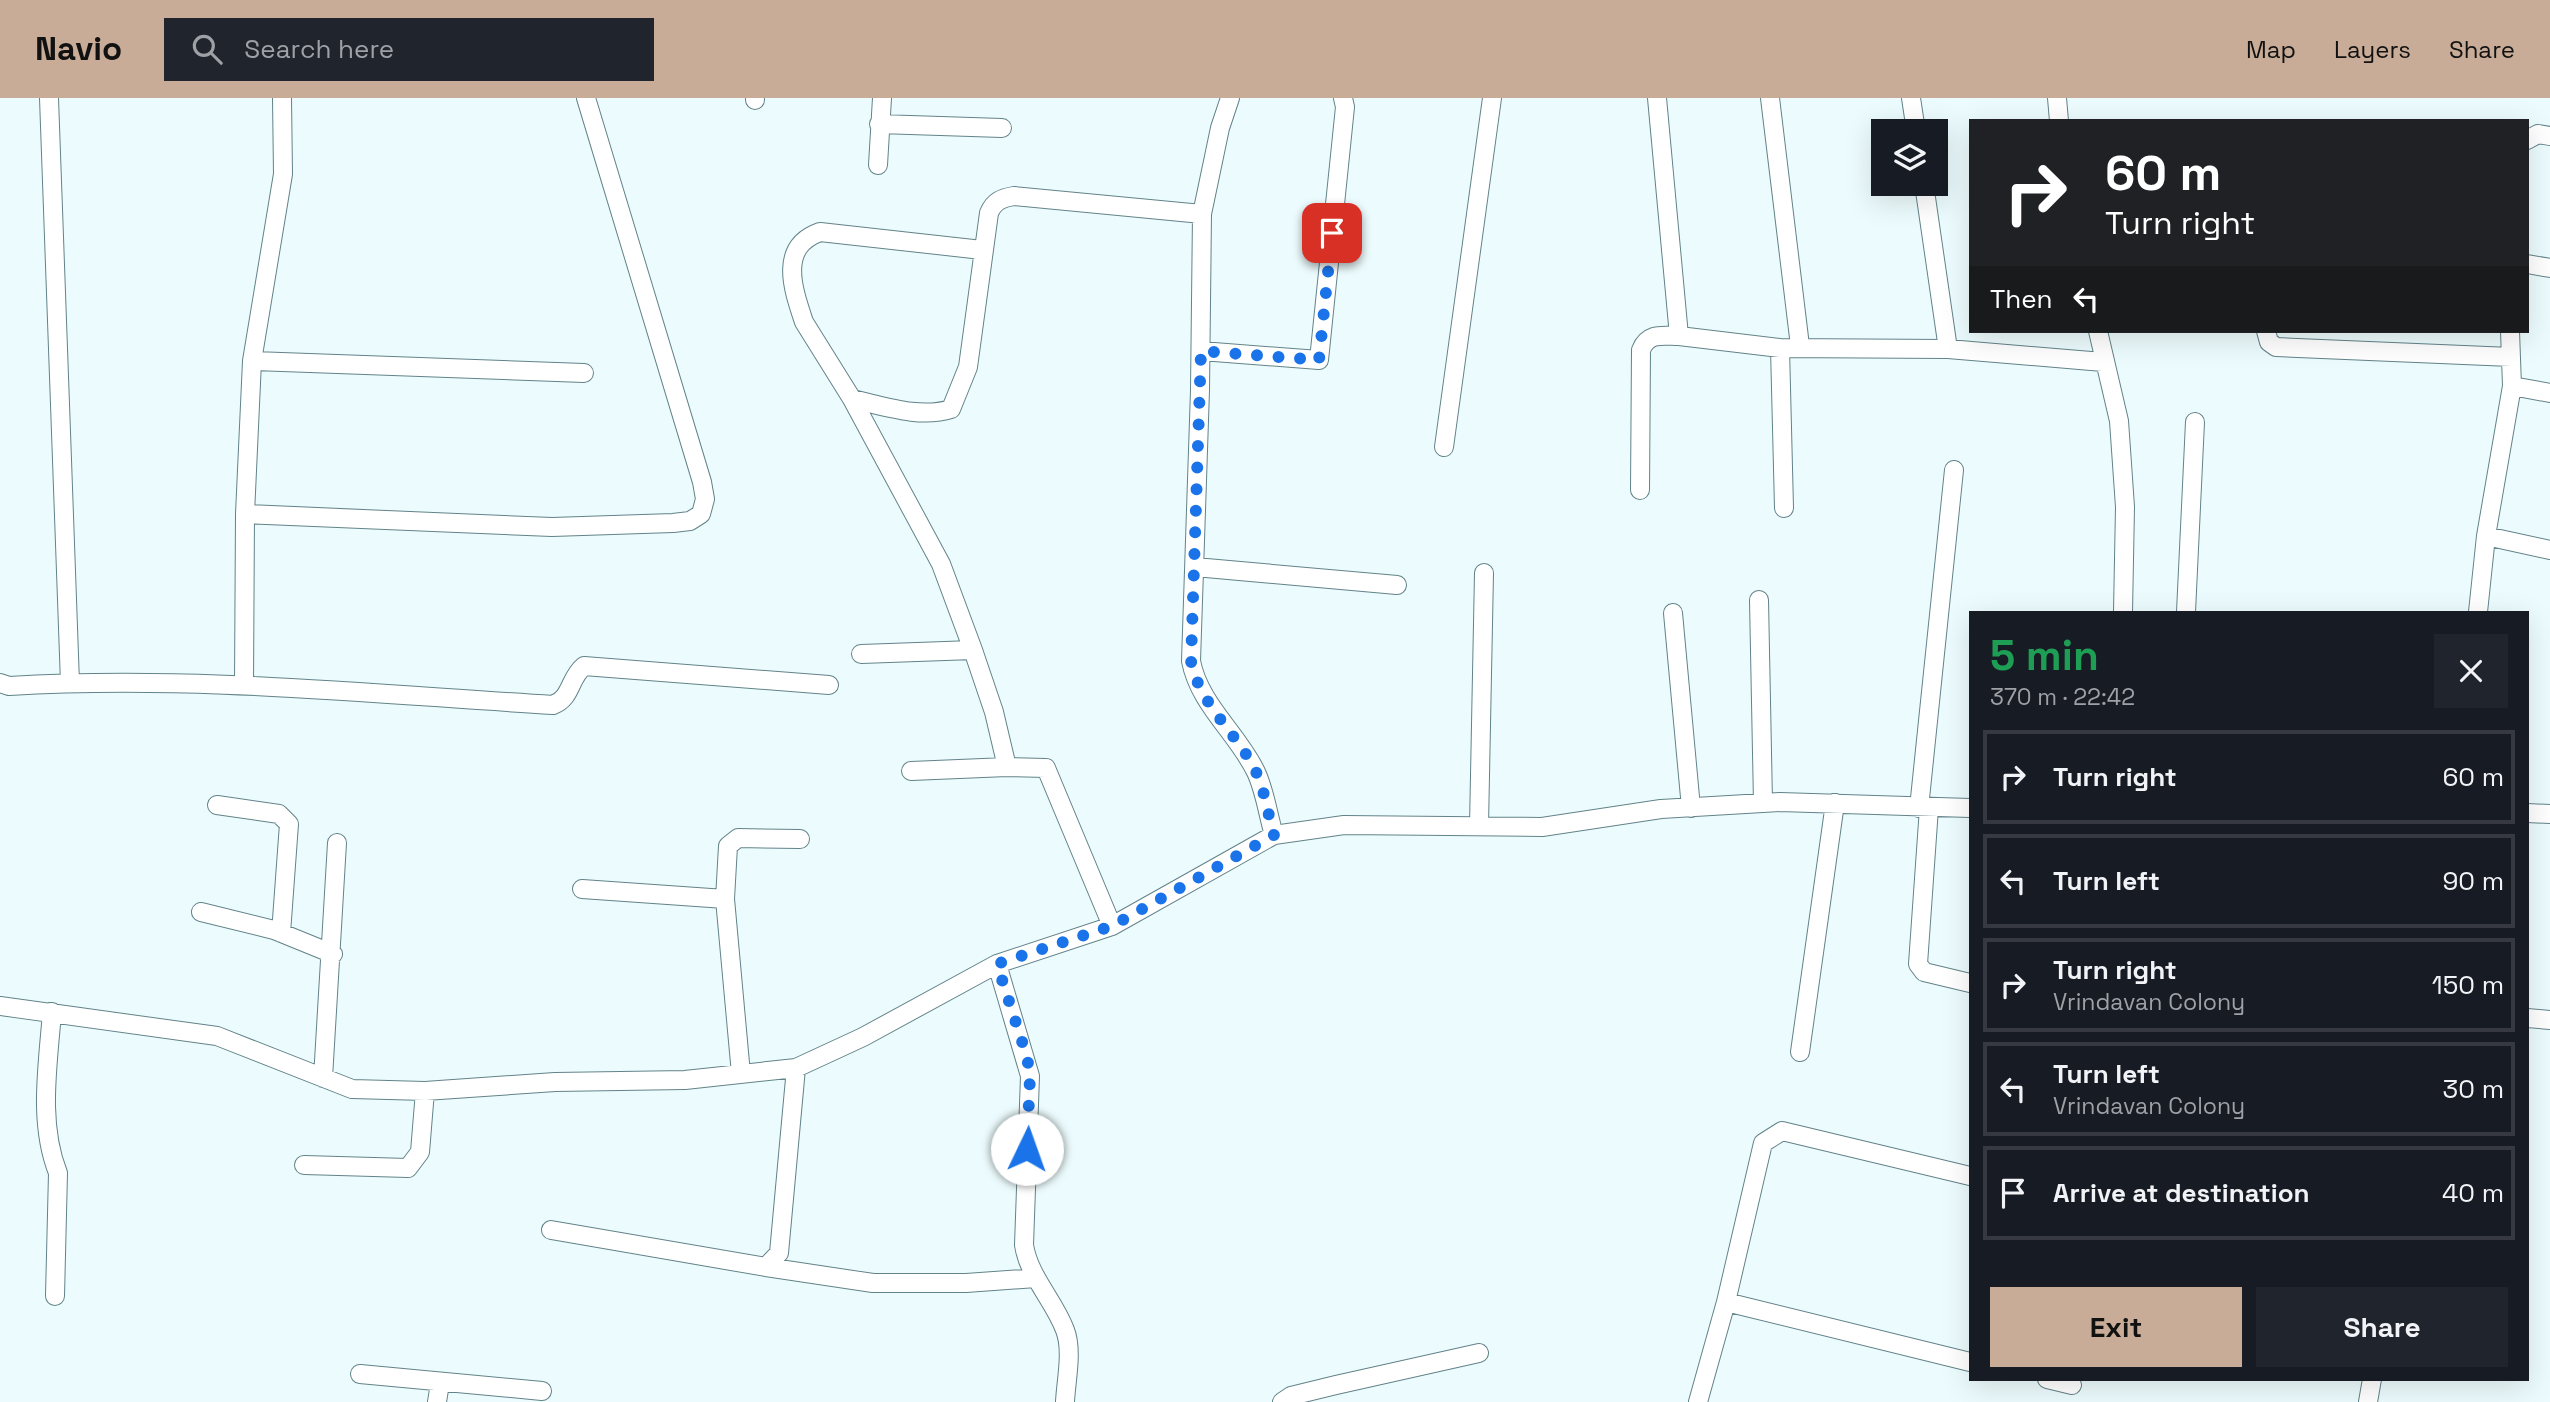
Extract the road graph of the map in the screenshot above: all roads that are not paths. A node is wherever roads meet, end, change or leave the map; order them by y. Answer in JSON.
{"nodes":[{"id":1,"x":49,"y":98,"type":"edge"},
{"id":2,"x":282,"y":98,"type":"edge"},
{"id":3,"x":586,"y":98,"type":"edge"},
{"id":4,"x":882,"y":98,"type":"edge"},
{"id":5,"x":1230,"y":98,"type":"edge"},
{"id":6,"x":1343,"y":98,"type":"edge"},
{"id":7,"x":1492,"y":98,"type":"edge"},
{"id":8,"x":1657,"y":98,"type":"edge"},
{"id":9,"x":1770,"y":98,"type":"edge"},
{"id":10,"x":1911,"y":98,"type":"edge"},
{"id":11,"x":2057,"y":98,"type":"edge"},
{"id":12,"x":1914,"y":119,"type":"edge"},
{"id":13,"x":2059,"y":119,"type":"edge"},
{"id":14,"x":880,"y":124,"type":"junction"},
{"id":15,"x":1002,"y":128,"type":"dead end"},
{"id":16,"x":2550,"y":135,"type":"edge"},
{"id":17,"x":2529,"y":139,"type":"edge"},
{"id":18,"x":878,"y":165,"type":"dead end"},
{"id":19,"x":1926,"y":196,"type":"edge"},
{"id":20,"x":1202,"y":214,"type":"junction"},
{"id":21,"x":982,"y":250,"type":"junction"},
{"id":22,"x":2529,"y":264,"type":"edge"},
{"id":23,"x":2550,"y":268,"type":"edge"},
{"id":24,"x":2098,"y":333,"type":"edge"},
{"id":25,"x":2267,"y":333,"type":"edge"},
{"id":26,"x":2510,"y":333,"type":"edge"},
{"id":27,"x":1679,"y":336,"type":"junction"},
{"id":28,"x":1800,"y":346,"type":"junction"},
{"id":29,"x":1780,"y":348,"type":"junction"},
{"id":30,"x":1948,"y":349,"type":"junction"},
{"id":31,"x":1201,"y":351,"type":"junction"},
{"id":32,"x":2511,"y":357,"type":"junction"},
{"id":33,"x":252,"y":361,"type":"junction"},
{"id":34,"x":2104,"y":362,"type":"junction"},
{"id":35,"x":583,"y":373,"type":"dead end"},
{"id":36,"x":2512,"y":386,"type":"junction"},
{"id":37,"x":2550,"y":393,"type":"edge"},
{"id":38,"x":852,"y":399,"type":"junction"},
{"id":39,"x":2196,"y":422,"type":"dead end"},
{"id":40,"x":1444,"y":447,"type":"dead end"},
{"id":41,"x":1954,"y":470,"type":"dead end"},
{"id":42,"x":1640,"y":489,"type":"dead end"},
{"id":43,"x":1784,"y":508,"type":"dead end"},
{"id":44,"x":245,"y":514,"type":"junction"},
{"id":45,"x":2486,"y":536,"type":"junction"},
{"id":46,"x":2550,"y":550,"type":"edge"},
{"id":47,"x":1195,"y":567,"type":"junction"},
{"id":48,"x":1484,"y":573,"type":"dead end"},
{"id":49,"x":1396,"y":585,"type":"dead end"},
{"id":50,"x":1759,"y":600,"type":"dead end"},
{"id":51,"x":2123,"y":611,"type":"edge"},
{"id":52,"x":2186,"y":611,"type":"edge"},
{"id":53,"x":2478,"y":611,"type":"edge"},
{"id":54,"x":1673,"y":613,"type":"dead end"},
{"id":55,"x":974,"y":650,"type":"junction"},
{"id":56,"x":861,"y":654,"type":"dead end"},
{"id":57,"x":0,"y":683,"type":"edge"},
{"id":58,"x":70,"y":683,"type":"junction"},
{"id":59,"x":244,"y":684,"type":"junction"},
{"id":60,"x":829,"y":685,"type":"dead end"},
{"id":61,"x":1007,"y":766,"type":"junction"},
{"id":62,"x":911,"y":771,"type":"dead end"},
{"id":63,"x":1763,"y":803,"type":"junction"},
{"id":64,"x":1835,"y":803,"type":"junction"},
{"id":65,"x":217,"y":805,"type":"dead end"},
{"id":66,"x":1691,"y":807,"type":"junction"},
{"id":67,"x":1924,"y":808,"type":"junction"},
{"id":68,"x":1969,"y":808,"type":"edge"},
{"id":69,"x":2529,"y":813,"type":"edge"},
{"id":70,"x":2550,"y":814,"type":"edge"},
{"id":71,"x":1479,"y":826,"type":"junction"},
{"id":72,"x":1274,"y":835,"type":"junction"},
{"id":73,"x":800,"y":839,"type":"dead end"},
{"id":74,"x":337,"y":843,"type":"dead end"},
{"id":75,"x":582,"y":889,"type":"dead end"},
{"id":76,"x":725,"y":899,"type":"junction"},
{"id":77,"x":201,"y":912,"type":"dead end"},
{"id":78,"x":1112,"y":926,"type":"junction"},
{"id":79,"x":281,"y":933,"type":"junction"},
{"id":80,"x":332,"y":954,"type":"junction"},
{"id":81,"x":997,"y":964,"type":"junction"},
{"id":82,"x":1969,"y":983,"type":"edge"},
{"id":83,"x":0,"y":1006,"type":"edge"},
{"id":84,"x":52,"y":1012,"type":"junction"},
{"id":85,"x":2529,"y":1018,"type":"edge"},
{"id":86,"x":2550,"y":1020,"type":"edge"},
{"id":87,"x":1800,"y":1052,"type":"dead end"},
{"id":88,"x":796,"y":1068,"type":"junction"},
{"id":89,"x":741,"y":1074,"type":"junction"},
{"id":90,"x":323,"y":1079,"type":"junction"},
{"id":91,"x":425,"y":1091,"type":"junction"},
{"id":92,"x":304,"y":1166,"type":"dead end"},
{"id":93,"x":1969,"y":1176,"type":"edge"},
{"id":94,"x":551,"y":1230,"type":"dead end"},
{"id":95,"x":766,"y":1267,"type":"junction"},
{"id":96,"x":1036,"y":1278,"type":"junction"},
{"id":97,"x":55,"y":1296,"type":"dead end"},
{"id":98,"x":1726,"y":1302,"type":"junction"},
{"id":99,"x":1479,"y":1353,"type":"dead end"},
{"id":100,"x":1969,"y":1362,"type":"edge"},
{"id":101,"x":360,"y":1374,"type":"dead end"},
{"id":102,"x":2052,"y":1381,"type":"edge"},
{"id":103,"x":2372,"y":1381,"type":"edge"},
{"id":104,"x":440,"y":1383,"type":"junction"},
{"id":105,"x":2071,"y":1389,"type":"edge"},
{"id":106,"x":542,"y":1391,"type":"dead end"},
{"id":107,"x":437,"y":1402,"type":"edge"},
{"id":108,"x":1065,"y":1402,"type":"edge"},
{"id":109,"x":1282,"y":1402,"type":"edge"},
{"id":110,"x":1698,"y":1402,"type":"edge"},
{"id":111,"x":2368,"y":1402,"type":"edge"}],
"edges":[{"from":1,"to":58,"type":"street"},
{"from":2,"to":33,"type":"street"},
{"from":3,"to":44,"type":"street"},
{"from":4,"to":14,"type":"street"},
{"from":5,"to":20,"type":"street"},
{"from":6,"to":31,"type":"street"},
{"from":7,"to":40,"type":"street"},
{"from":8,"to":27,"type":"street"},
{"from":9,"to":28,"type":"street"},
{"from":10,"to":12,"type":"street"},
{"from":11,"to":13,"type":"street"},
{"from":14,"to":15,"type":"street"},
{"from":14,"to":18,"type":"street"},
{"from":16,"to":17,"type":"street"},
{"from":19,"to":30,"type":"street"},
{"from":20,"to":21,"type":"street"},
{"from":20,"to":31,"type":"street"},
{"from":21,"to":38,"type":"street"},
{"from":21,"to":38,"type":"street"},
{"from":22,"to":23,"type":"street"},
{"from":24,"to":34,"type":"street"},
{"from":25,"to":32,"type":"street"},
{"from":26,"to":32,"type":"street"},
{"from":27,"to":29,"type":"street"},
{"from":27,"to":42,"type":"street"},
{"from":28,"to":29,"type":"street"},
{"from":28,"to":30,"type":"street"},
{"from":29,"to":43,"type":"street"},
{"from":30,"to":34,"type":"street"},
{"from":31,"to":47,"type":"street"},
{"from":32,"to":36,"type":"street"},
{"from":33,"to":35,"type":"street"},
{"from":33,"to":44,"type":"street"},
{"from":34,"to":51,"type":"street"},
{"from":36,"to":37,"type":"street"},
{"from":36,"to":45,"type":"street"},
{"from":38,"to":55,"type":"street"},
{"from":39,"to":52,"type":"street"},
{"from":41,"to":67,"type":"street"},
{"from":44,"to":59,"type":"street"},
{"from":45,"to":46,"type":"street"},
{"from":45,"to":53,"type":"street"},
{"from":47,"to":49,"type":"street"},
{"from":47,"to":72,"type":"street"},
{"from":48,"to":71,"type":"street"},
{"from":50,"to":63,"type":"street"},
{"from":54,"to":66,"type":"street"},
{"from":55,"to":56,"type":"street"},
{"from":55,"to":61,"type":"street"},
{"from":57,"to":58,"type":"street"},
{"from":58,"to":59,"type":"street"},
{"from":59,"to":60,"type":"street"},
{"from":61,"to":62,"type":"street"},
{"from":61,"to":78,"type":"street"},
{"from":63,"to":64,"type":"street"},
{"from":63,"to":66,"type":"street"},
{"from":64,"to":67,"type":"street"},
{"from":64,"to":87,"type":"street"},
{"from":65,"to":79,"type":"street"},
{"from":66,"to":71,"type":"street"},
{"from":67,"to":68,"type":"street"},
{"from":67,"to":82,"type":"street"},
{"from":69,"to":70,"type":"street"},
{"from":71,"to":72,"type":"street"},
{"from":72,"to":78,"type":"street"},
{"from":73,"to":76,"type":"street"},
{"from":74,"to":80,"type":"street"},
{"from":75,"to":76,"type":"street"},
{"from":76,"to":89,"type":"street"},
{"from":77,"to":79,"type":"street"},
{"from":78,"to":81,"type":"street"},
{"from":79,"to":80,"type":"street"},
{"from":80,"to":90,"type":"street"},
{"from":81,"to":88,"type":"street"},
{"from":81,"to":96,"type":"street"},
{"from":83,"to":84,"type":"street"},
{"from":84,"to":90,"type":"street"},
{"from":84,"to":97,"type":"street"},
{"from":85,"to":86,"type":"street"},
{"from":88,"to":89,"type":"street"},
{"from":88,"to":95,"type":"street"},
{"from":89,"to":91,"type":"street"},
{"from":90,"to":91,"type":"street"},
{"from":91,"to":92,"type":"street"},
{"from":93,"to":98,"type":"street"},
{"from":94,"to":95,"type":"street"},
{"from":95,"to":96,"type":"street"},
{"from":96,"to":108,"type":"street"},
{"from":98,"to":100,"type":"street"},
{"from":98,"to":110,"type":"street"},
{"from":99,"to":109,"type":"street"},
{"from":101,"to":104,"type":"street"},
{"from":102,"to":105,"type":"street"},
{"from":103,"to":111,"type":"street"},
{"from":104,"to":106,"type":"street"},
{"from":104,"to":107,"type":"street"}]}
